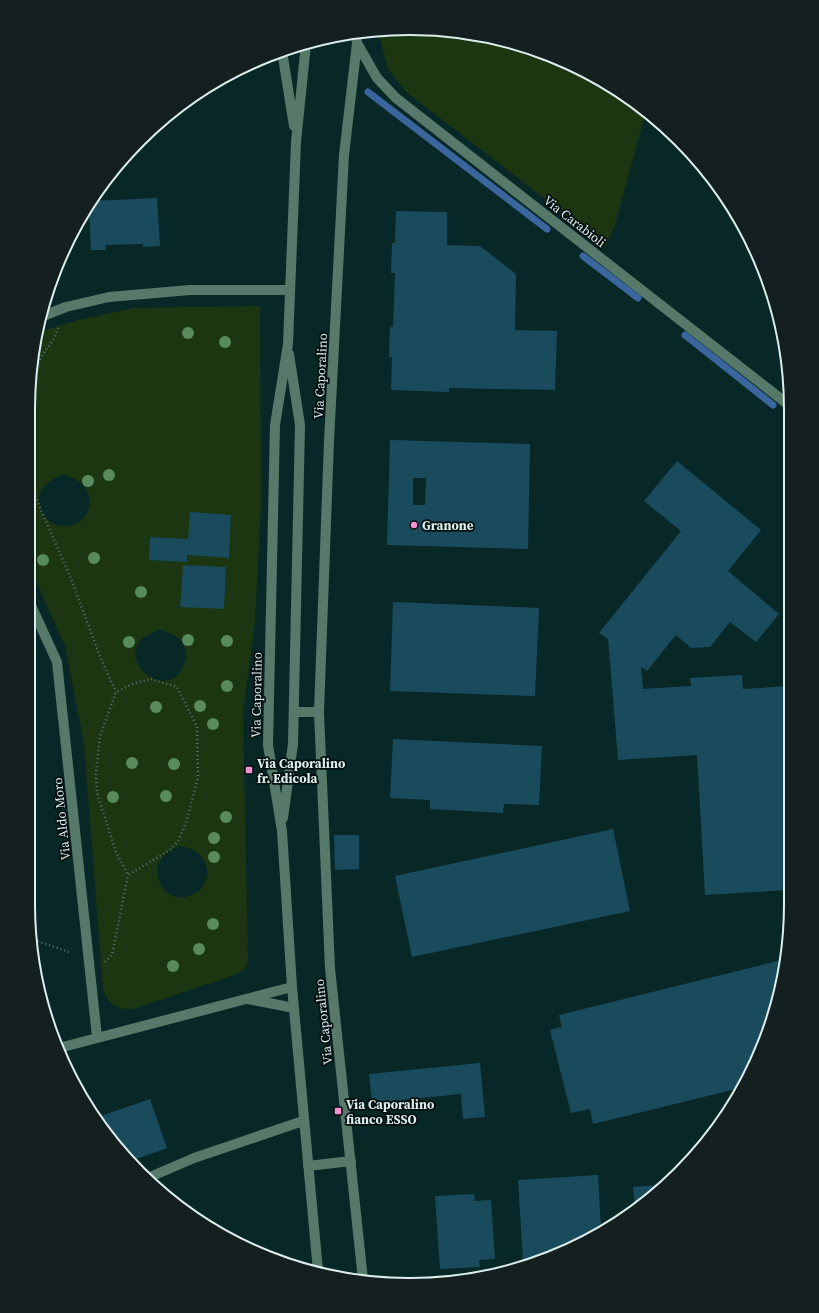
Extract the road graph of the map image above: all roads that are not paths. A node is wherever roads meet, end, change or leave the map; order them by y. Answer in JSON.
{"nodes":[{"id":1,"x":357,"y":39,"type":"edge"},
{"id":2,"x":357,"y":43,"type":"junction"},
{"id":3,"x":305,"y":50,"type":"edge"},
{"id":4,"x":283,"y":57,"type":"edge"},
{"id":5,"x":296,"y":142,"type":"junction"},
{"id":6,"x":290,"y":290,"type":"junction"},
{"id":7,"x":48,"y":314,"type":"edge"},
{"id":8,"x":288,"y":344,"type":"junction"},
{"id":9,"x":784,"y":401,"type":"edge"},
{"id":10,"x":35,"y":614,"type":"edge"},
{"id":11,"x":294,"y":712,"type":"junction"},
{"id":12,"x":320,"y":712,"type":"junction"},
{"id":13,"x":282,"y":830,"type":"junction"},
{"id":14,"x":292,"y":987,"type":"junction"},
{"id":15,"x":244,"y":998,"type":"junction"},
{"id":16,"x":294,"y":1008,"type":"junction"},
{"id":17,"x":97,"y":1037,"type":"junction"},
{"id":18,"x":64,"y":1047,"type":"edge"},
{"id":19,"x":303,"y":1121,"type":"junction"},
{"id":20,"x":350,"y":1160,"type":"junction"},
{"id":21,"x":308,"y":1166,"type":"junction"},
{"id":22,"x":153,"y":1176,"type":"edge"},
{"id":23,"x":318,"y":1266,"type":"edge"},
{"id":24,"x":362,"y":1275,"type":"edge"}],
"edges":[{"from":1,"to":2,"type":"street"},
{"from":2,"to":9,"type":"street","name":"Via Carabioli"},
{"from":2,"to":12,"type":"street","name":"Via Caporalino"},
{"from":3,"to":5,"type":"street","name":"Via Caporalino"},
{"from":4,"to":5,"type":"street"},
{"from":5,"to":6,"type":"street","name":"Via Caporalino"},
{"from":6,"to":7,"type":"street"},
{"from":6,"to":8,"type":"street","name":"Via Caporalino"},
{"from":8,"to":11,"type":"street","name":"Via Caporalino"},
{"from":8,"to":13,"type":"street","name":"Via Caporalino"},
{"from":10,"to":17,"type":"street","name":"Via Aldo Moro"},
{"from":11,"to":12,"type":"street"},
{"from":11,"to":13,"type":"street","name":"Via Caporalino"},
{"from":12,"to":20,"type":"street","name":"Via Caporalino"},
{"from":13,"to":14,"type":"street","name":"Via Caporalino"},
{"from":14,"to":15,"type":"street"},
{"from":14,"to":16,"type":"street","name":"Via Caporalino"},
{"from":15,"to":16,"type":"street"},
{"from":15,"to":17,"type":"street"},
{"from":16,"to":19,"type":"street","name":"Via Caporalino"},
{"from":17,"to":18,"type":"street"},
{"from":19,"to":21,"type":"street","name":"Via Caporalino"},
{"from":19,"to":22,"type":"street"},
{"from":20,"to":21,"type":"street"},
{"from":20,"to":24,"type":"street","name":"Via Caporalino"},
{"from":21,"to":23,"type":"street","name":"Via Caporalino"}]}
